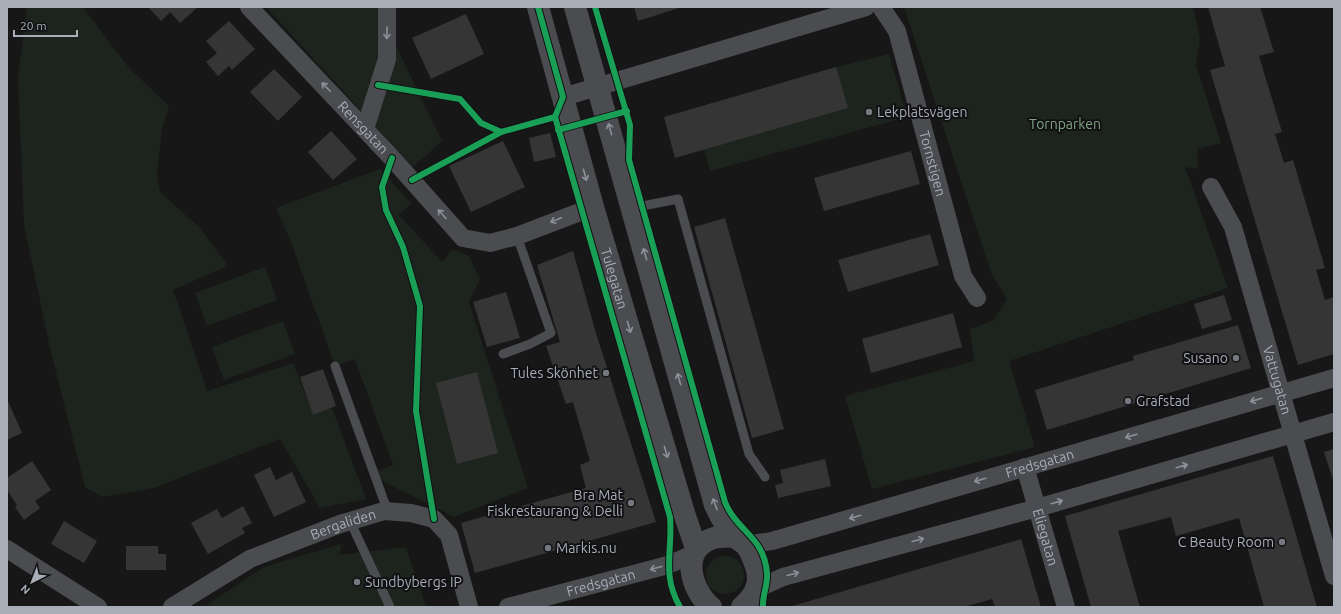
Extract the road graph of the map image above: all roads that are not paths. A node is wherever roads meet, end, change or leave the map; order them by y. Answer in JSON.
{"nodes":[{"id":1,"x":250,"y":7,"type":"edge"},
{"id":2,"x":387,"y":7,"type":"edge"},
{"id":3,"x":538,"y":7,"type":"edge"},
{"id":4,"x":575,"y":7,"type":"edge"},
{"id":5,"x":866,"y":7,"type":"edge"},
{"id":6,"x":881,"y":7,"type":"edge"},
{"id":7,"x":598,"y":87,"type":"junction"},
{"id":8,"x":563,"y":97,"type":"junction"},
{"id":9,"x":365,"y":129,"type":"junction"},
{"id":10,"x":1211,"y":187,"type":"dead end"},
{"id":11,"x":593,"y":207,"type":"junction"},
{"id":12,"x":632,"y":208,"type":"junction"},
{"id":13,"x":517,"y":236,"type":"junction"},
{"id":14,"x":977,"y":298,"type":"dead end"},
{"id":15,"x":503,"y":354,"type":"dead end"},
{"id":16,"x":335,"y":366,"type":"dead end"},
{"id":17,"x":1334,"y":378,"type":"edge"},
{"id":18,"x":1282,"y":392,"type":"junction"},
{"id":19,"x":1334,"y":422,"type":"edge"},
{"id":20,"x":1293,"y":434,"type":"junction"},
{"id":21,"x":1025,"y":467,"type":"junction"},
{"id":22,"x":764,"y":477,"type":"dead end"},
{"id":23,"x":1037,"y":508,"type":"junction"},
{"id":24,"x":388,"y":512,"type":"junction"},
{"id":25,"x":350,"y":521,"type":"junction"},
{"id":26,"x":740,"y":541,"type":"junction"},
{"id":27,"x":7,"y":549,"type":"edge"},
{"id":28,"x":694,"y":551,"type":"junction"},
{"id":29,"x":1334,"y":576,"type":"edge"},
{"id":30,"x":751,"y":601,"type":"edge"},
{"id":31,"x":98,"y":607,"type":"edge"},
{"id":32,"x":172,"y":607,"type":"edge"},
{"id":33,"x":390,"y":607,"type":"edge"},
{"id":34,"x":469,"y":607,"type":"edge"},
{"id":35,"x":508,"y":607,"type":"edge"},
{"id":36,"x":710,"y":607,"type":"edge"},
{"id":37,"x":1066,"y":607,"type":"edge"}],
"edges":[{"from":9,"to":1,"type":"street","name":"Rensgatan","one_way":true},
{"from":2,"to":9,"type":"street","one_way":true},
{"from":3,"to":8,"type":"street","name":"Tulegatan"},
{"from":4,"to":7,"type":"street"},
{"from":5,"to":7,"type":"street"},
{"from":6,"to":14,"type":"street","name":"Tornstigen"},
{"from":7,"to":8,"type":"street"},
{"from":12,"to":7,"type":"street","one_way":true},
{"from":8,"to":11,"type":"street","name":"Tulegatan","one_way":true},
{"from":13,"to":9,"type":"street","name":"Rensgatan","one_way":true},
{"from":10,"to":18,"type":"street","name":"Vattugatan"},
{"from":11,"to":13,"type":"street","name":"Rensgatan","one_way":true},
{"from":11,"to":28,"type":"street","name":"Tulegatan","one_way":true},
{"from":12,"to":22,"type":"lane"},
{"from":26,"to":12,"type":"street","one_way":true},
{"from":13,"to":15,"type":"lane"},
{"from":16,"to":24,"type":"lane"},
{"from":17,"to":18,"type":"street","name":"Fredsgatan"},
{"from":18,"to":20,"type":"street","name":"Vattugatan"},
{"from":18,"to":21,"type":"street","name":"Fredsgatan","one_way":true},
{"from":19,"to":20,"type":"street"},
{"from":23,"to":20,"type":"street","one_way":true},
{"from":20,"to":29,"type":"street","name":"Vattugatan"},
{"from":21,"to":23,"type":"street","name":"Eliegatan"},
{"from":21,"to":26,"type":"street","name":"Fredsgatan","one_way":true},
{"from":30,"to":23,"type":"street","one_way":true},
{"from":23,"to":37,"type":"street","name":"Eliegatan"},
{"from":24,"to":25,"type":"street","name":"Bergaliden"},
{"from":24,"to":34,"type":"street","name":"Bergaliden"},
{"from":25,"to":32,"type":"street","name":"Bergaliden"},
{"from":25,"to":33,"type":"lane"},
{"from":26,"to":28,"type":"street"},
{"from":26,"to":30,"type":"street"},
{"from":27,"to":31,"type":"street"},
{"from":28,"to":35,"type":"street","name":"Fredsgatan","one_way":true},
{"from":28,"to":36,"type":"street","name":"Tulegatan"}]}
